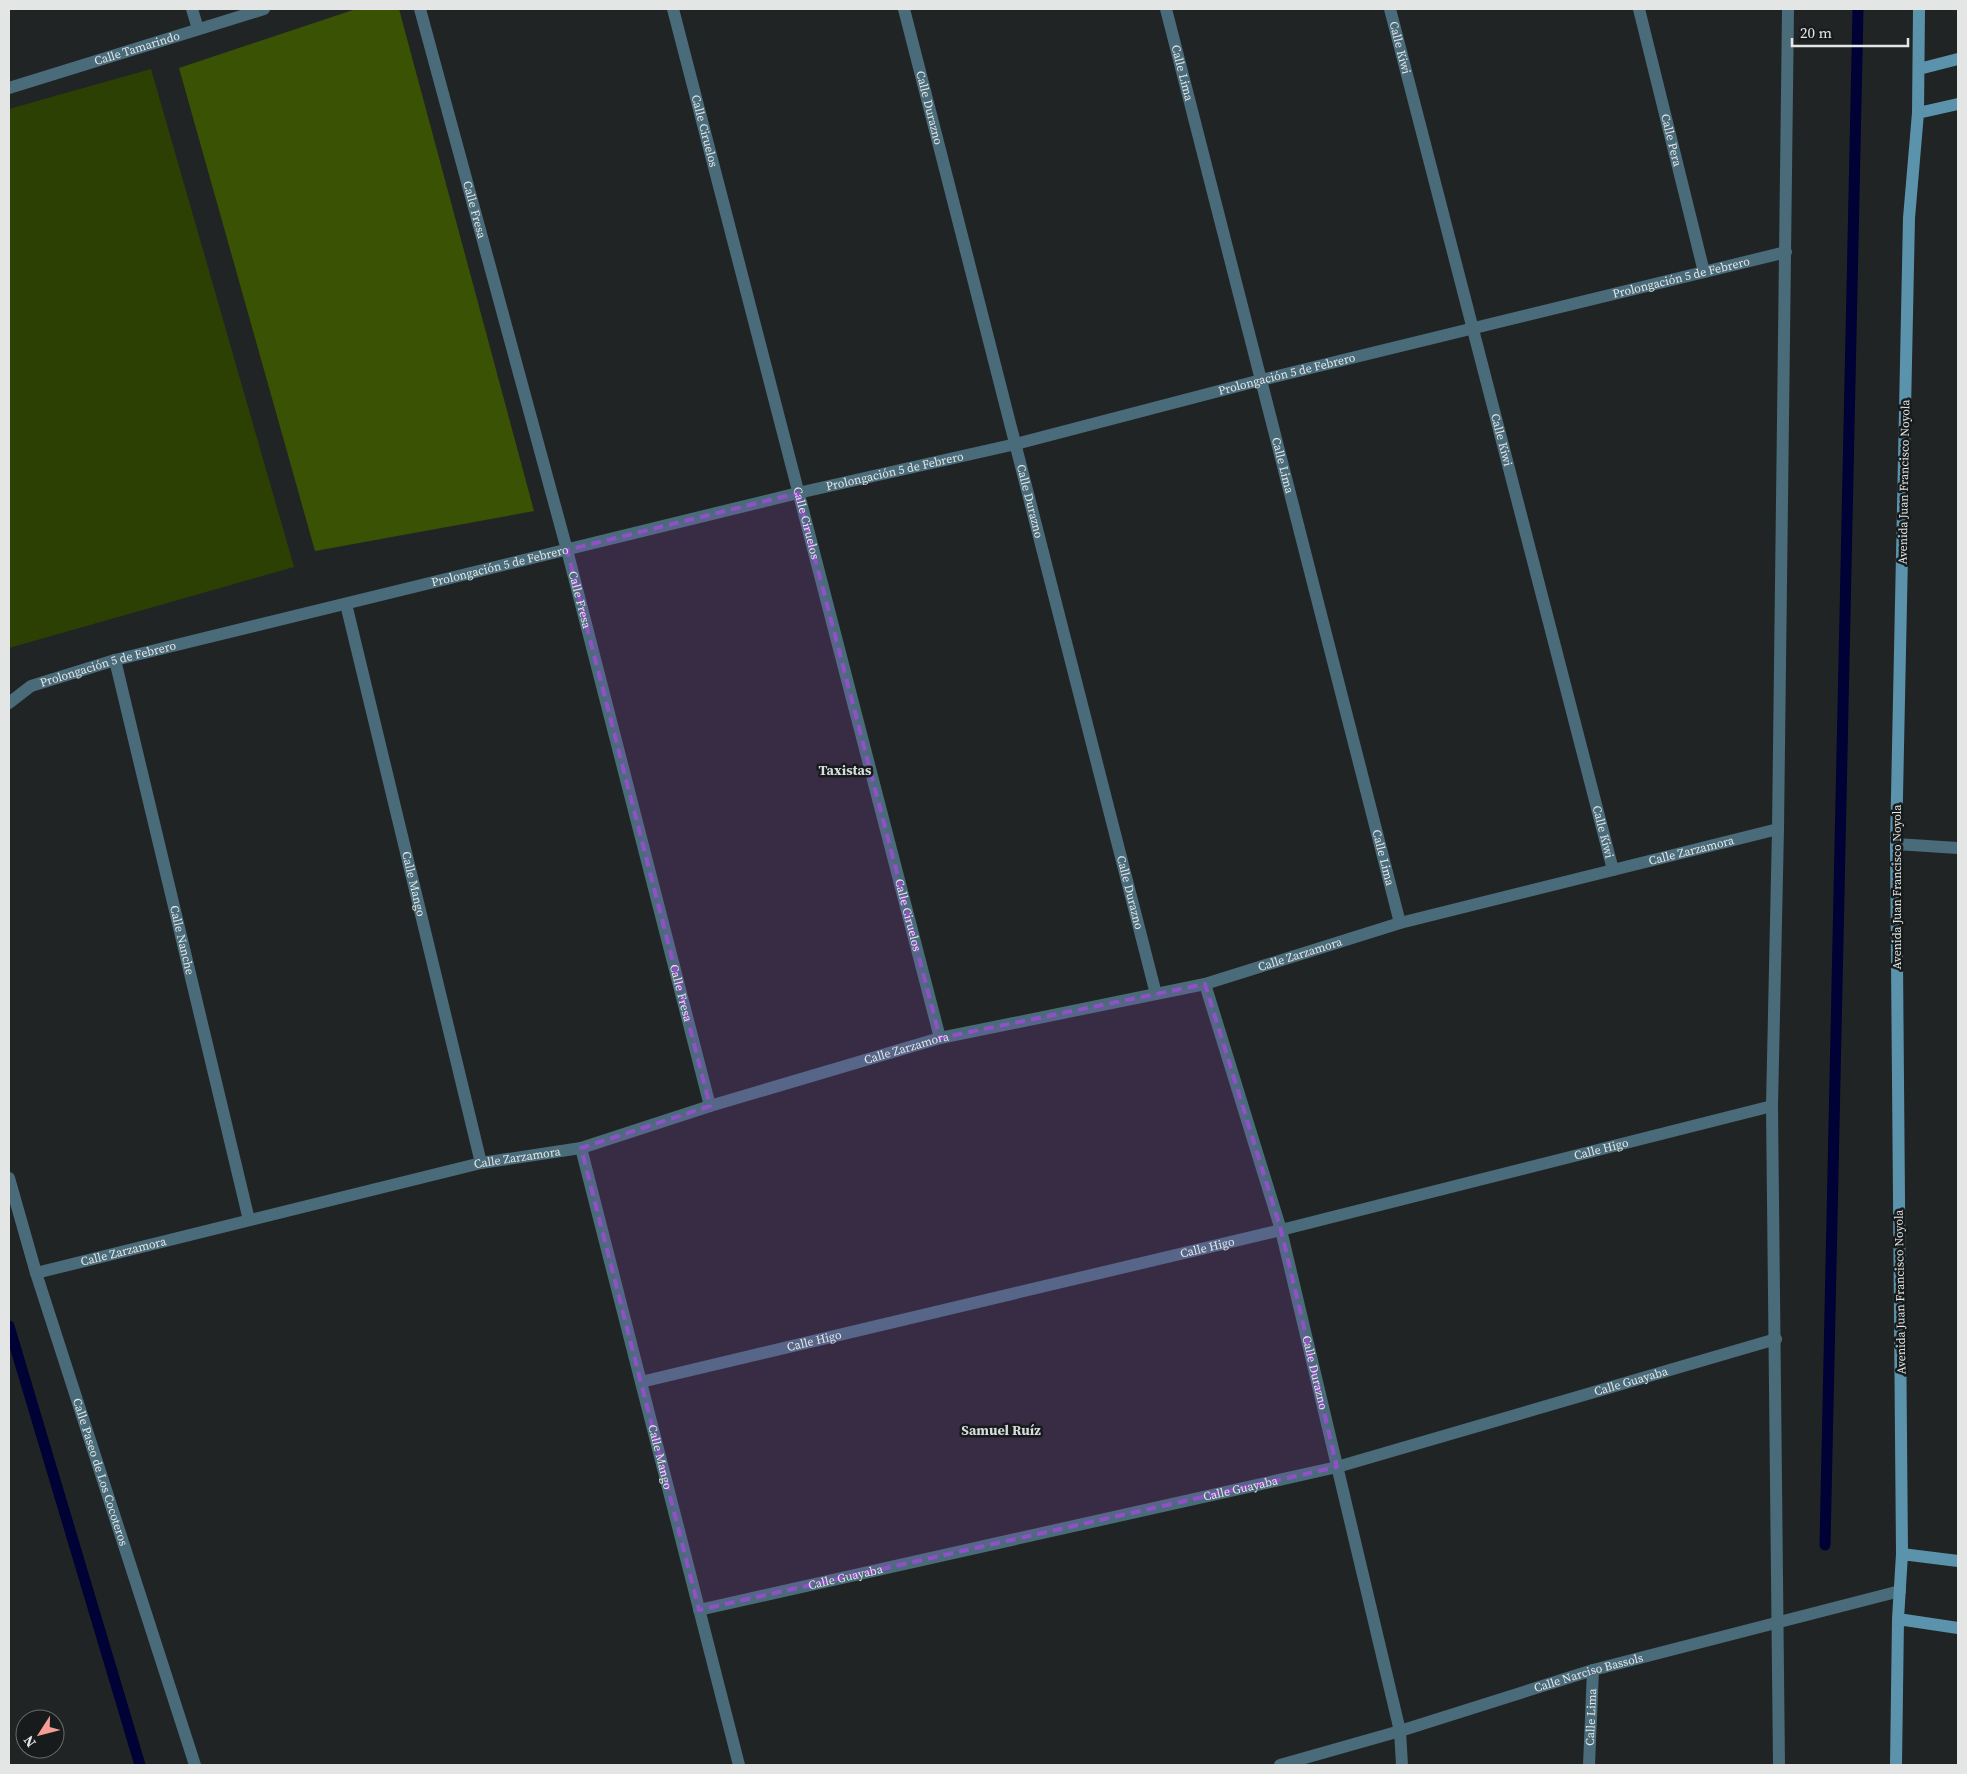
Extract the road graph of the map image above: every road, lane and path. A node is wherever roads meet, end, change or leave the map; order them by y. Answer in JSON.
{"nodes":[{"id":1,"x":192,"y":9,"type":"edge"},
{"id":2,"x":264,"y":9,"type":"edge"},
{"id":3,"x":420,"y":9,"type":"edge"},
{"id":4,"x":673,"y":9,"type":"edge"},
{"id":5,"x":904,"y":9,"type":"edge"},
{"id":6,"x":1166,"y":9,"type":"edge"},
{"id":7,"x":1390,"y":9,"type":"edge"},
{"id":8,"x":1639,"y":9,"type":"edge"},
{"id":9,"x":1788,"y":9,"type":"edge"},
{"id":10,"x":1919,"y":9,"type":"edge"},
{"id":11,"x":198,"y":29,"type":"junction"},
{"id":12,"x":1958,"y":59,"type":"edge"},
{"id":13,"x":1919,"y":68,"type":"junction"},
{"id":14,"x":9,"y":88,"type":"edge"},
{"id":15,"x":1958,"y":104,"type":"edge"},
{"id":16,"x":1918,"y":113,"type":"junction"},
{"id":17,"x":1786,"y":252,"type":"junction"},
{"id":18,"x":1704,"y":272,"type":"junction"},
{"id":19,"x":1472,"y":328,"type":"junction"},
{"id":20,"x":1261,"y":380,"type":"junction"},
{"id":21,"x":1016,"y":444,"type":"junction"},
{"id":22,"x":798,"y":494,"type":"junction"},
{"id":23,"x":567,"y":550,"type":"junction"},
{"id":24,"x":346,"y":604,"type":"junction"},
{"id":25,"x":115,"y":660,"type":"junction"},
{"id":26,"x":9,"y":703,"type":"edge"},
{"id":27,"x":1778,"y":829,"type":"junction"},
{"id":28,"x":1896,"y":844,"type":"junction"},
{"id":29,"x":1958,"y":848,"type":"edge"},
{"id":30,"x":1613,"y":870,"type":"junction"},
{"id":31,"x":1400,"y":923,"type":"junction"},
{"id":32,"x":1205,"y":984,"type":"junction"},
{"id":33,"x":1156,"y":994,"type":"junction"},
{"id":34,"x":940,"y":1038,"type":"junction"},
{"id":35,"x":710,"y":1106,"type":"junction"},
{"id":36,"x":1772,"y":1106,"type":"junction"},
{"id":37,"x":581,"y":1148,"type":"junction"},
{"id":38,"x":481,"y":1163,"type":"junction"},
{"id":39,"x":9,"y":1178,"type":"edge"},
{"id":40,"x":249,"y":1220,"type":"junction"},
{"id":41,"x":1281,"y":1230,"type":"junction"},
{"id":42,"x":36,"y":1273,"type":"junction"},
{"id":43,"x":1776,"y":1339,"type":"junction"},
{"id":44,"x":640,"y":1382,"type":"junction"},
{"id":45,"x":1337,"y":1467,"type":"junction"},
{"id":46,"x":1902,"y":1554,"type":"junction"},
{"id":47,"x":1958,"y":1561,"type":"edge"},
{"id":48,"x":1900,"y":1591,"type":"junction"},
{"id":49,"x":699,"y":1610,"type":"junction"},
{"id":50,"x":1898,"y":1619,"type":"junction"},
{"id":51,"x":1779,"y":1622,"type":"junction"},
{"id":52,"x":1958,"y":1628,"type":"edge"},
{"id":53,"x":1593,"y":1670,"type":"junction"},
{"id":54,"x":1400,"y":1731,"type":"junction"},
{"id":55,"x":195,"y":1765,"type":"edge"},
{"id":56,"x":739,"y":1765,"type":"edge"},
{"id":57,"x":1280,"y":1765,"type":"edge"},
{"id":58,"x":1402,"y":1765,"type":"edge"},
{"id":59,"x":1589,"y":1765,"type":"edge"},
{"id":60,"x":1779,"y":1765,"type":"edge"},
{"id":61,"x":1896,"y":1765,"type":"edge"}],
"edges":[{"from":1,"to":11,"type":"street"},
{"from":2,"to":11,"type":"street","name":"Calle Tamarindo"},
{"from":3,"to":23,"type":"street","name":"Calle Fresa"},
{"from":4,"to":22,"type":"street","name":"Calle Ciruelos"},
{"from":5,"to":21,"type":"street","name":"Calle Durazno"},
{"from":6,"to":20,"type":"street","name":"Calle Lima"},
{"from":7,"to":19,"type":"street","name":"Calle Kiwi"},
{"from":8,"to":18,"type":"street","name":"Calle Pera"},
{"from":9,"to":17,"type":"street"},
{"from":10,"to":13,"type":"street","name":"Avenida Juan Francisco Noyola"},
{"from":11,"to":14,"type":"street","name":"Calle Tamarindo"},
{"from":12,"to":13,"type":"street"},
{"from":13,"to":16,"type":"street","name":"Avenida Juan Francisco Noyola"},
{"from":15,"to":16,"type":"street"},
{"from":16,"to":28,"type":"street","name":"Avenida Juan Francisco Noyola"},
{"from":17,"to":18,"type":"street","name":"Prolongación 5 de Febrero"},
{"from":17,"to":27,"type":"street"},
{"from":18,"to":19,"type":"street","name":"Prolongación 5 de Febrero"},
{"from":19,"to":20,"type":"street","name":"Prolongación 5 de Febrero"},
{"from":19,"to":30,"type":"street","name":"Calle Kiwi"},
{"from":20,"to":21,"type":"street","name":"Prolongación 5 de Febrero"},
{"from":20,"to":31,"type":"street","name":"Calle Lima"},
{"from":21,"to":22,"type":"street","name":"Prolongación 5 de Febrero"},
{"from":21,"to":33,"type":"street","name":"Calle Durazno"},
{"from":22,"to":23,"type":"street","name":"Prolongación 5 de Febrero"},
{"from":22,"to":34,"type":"street","name":"Calle Ciruelos"},
{"from":23,"to":24,"type":"street","name":"Prolongación 5 de Febrero"},
{"from":23,"to":35,"type":"street","name":"Calle Fresa"},
{"from":24,"to":25,"type":"street","name":"Prolongación 5 de Febrero"},
{"from":24,"to":38,"type":"street","name":"Calle Mango"},
{"from":25,"to":26,"type":"street","name":"Prolongación 5 de Febrero"},
{"from":25,"to":40,"type":"street","name":"Calle Nanche"},
{"from":27,"to":30,"type":"street","name":"Calle Zarzamora"},
{"from":27,"to":36,"type":"street"},
{"from":28,"to":29,"type":"street"},
{"from":28,"to":46,"type":"street","name":"Avenida Juan Francisco Noyola"},
{"from":30,"to":31,"type":"street","name":"Calle Zarzamora"},
{"from":31,"to":32,"type":"street","name":"Calle Zarzamora"},
{"from":32,"to":33,"type":"street","name":"Calle Zarzamora"},
{"from":32,"to":41,"type":"street","name":"Calle Durazno"},
{"from":33,"to":34,"type":"street","name":"Calle Zarzamora"},
{"from":34,"to":35,"type":"street","name":"Calle Zarzamora"},
{"from":35,"to":37,"type":"street","name":"Calle Zarzamora"},
{"from":36,"to":41,"type":"street","name":"Calle Higo"},
{"from":36,"to":43,"type":"street"},
{"from":37,"to":38,"type":"street","name":"Calle Zarzamora"},
{"from":37,"to":44,"type":"street","name":"Calle Mango"},
{"from":38,"to":40,"type":"street","name":"Calle Zarzamora"},
{"from":39,"to":42,"type":"street","name":"Calle Paseo de Los Cocoteros"},
{"from":40,"to":42,"type":"street","name":"Calle Zarzamora"},
{"from":41,"to":44,"type":"street","name":"Calle Higo"},
{"from":41,"to":45,"type":"street","name":"Calle Durazno"},
{"from":42,"to":55,"type":"street","name":"Calle Paseo de Los Cocoteros"},
{"from":43,"to":45,"type":"street","name":"Calle Guayaba"},
{"from":43,"to":51,"type":"street"},
{"from":44,"to":49,"type":"street","name":"Calle Mango"},
{"from":45,"to":49,"type":"street","name":"Calle Guayaba"},
{"from":45,"to":54,"type":"street","name":"Calle Durazno"},
{"from":46,"to":47,"type":"street"},
{"from":46,"to":48,"type":"street","name":"Avenida Juan Francisco Noyola"},
{"from":48,"to":50,"type":"street","name":"Avenida Juan Francisco Noyola"},
{"from":48,"to":51,"type":"street","name":"Calle Narciso Bassols"},
{"from":49,"to":56,"type":"street","name":"Calle Mango"},
{"from":50,"to":52,"type":"street"},
{"from":50,"to":61,"type":"street","name":"Avenida Juan Francisco Noyola"},
{"from":51,"to":53,"type":"street","name":"Calle Narciso Bassols"},
{"from":51,"to":60,"type":"street"},
{"from":53,"to":54,"type":"street","name":"Calle Narciso Bassols"},
{"from":53,"to":59,"type":"street","name":"Calle Lima"},
{"from":54,"to":57,"type":"street","name":"Calle Narciso Bassols"},
{"from":54,"to":58,"type":"street","name":"Calle Durazno"}]}
